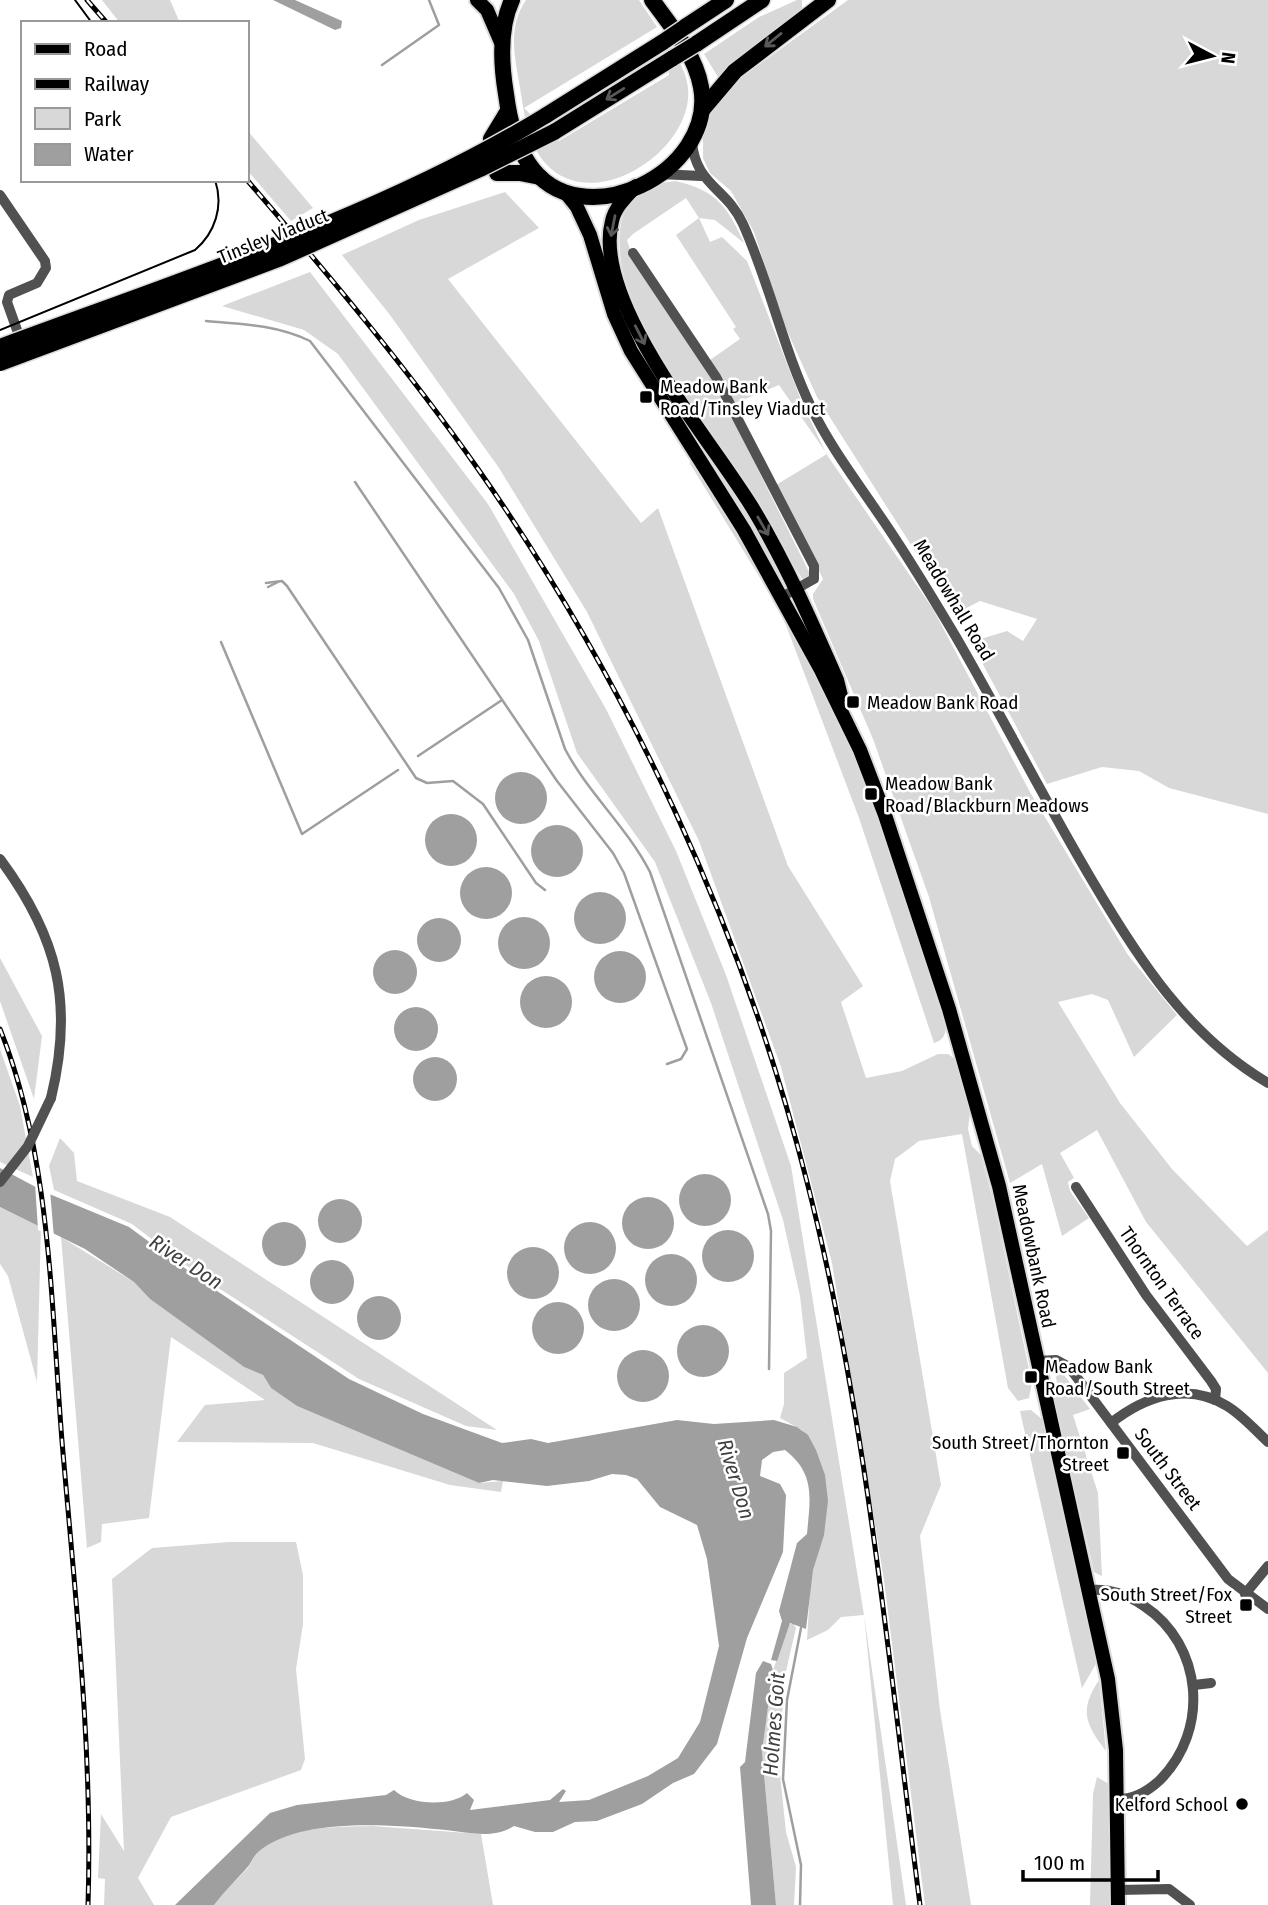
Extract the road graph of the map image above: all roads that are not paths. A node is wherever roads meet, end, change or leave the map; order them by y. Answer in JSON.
{"nodes":[{"id":1,"x":477,"y":0,"type":"edge"},
{"id":2,"x":512,"y":0,"type":"edge"},
{"id":3,"x":652,"y":0,"type":"edge"},
{"id":4,"x":667,"y":0,"type":"edge"},
{"id":5,"x":726,"y":0,"type":"edge"},
{"id":6,"x":762,"y":0,"type":"edge"},
{"id":7,"x":828,"y":0,"type":"edge"},
{"id":8,"x":666,"y":19,"type":"junction"},
{"id":9,"x":503,"y":48,"type":"junction"},
{"id":10,"x":702,"y":110,"type":"junction"},
{"id":11,"x":508,"y":111,"type":"junction"},
{"id":12,"x":692,"y":141,"type":"junction"},
{"id":13,"x":660,"y":174,"type":"junction"},
{"id":14,"x":701,"y":176,"type":"junction"},
{"id":15,"x":542,"y":178,"type":"junction"},
{"id":16,"x":636,"y":187,"type":"junction"},
{"id":17,"x":565,"y":192,"type":"junction"},
{"id":18,"x":0,"y":195,"type":"edge"},
{"id":19,"x":633,"y":253,"type":"dead end"},
{"id":20,"x":0,"y":345,"type":"edge"},
{"id":21,"x":26,"y":353,"type":"dead end"},
{"id":22,"x":0,"y":365,"type":"edge"},
{"id":23,"x":696,"y":427,"type":"junction"},
{"id":24,"x":682,"y":436,"type":"junction"},
{"id":25,"x":797,"y":590,"type":"junction"},
{"id":26,"x":780,"y":598,"type":"junction"},
{"id":27,"x":845,"y":715,"type":"junction"},
{"id":28,"x":0,"y":859,"type":"edge"},
{"id":29,"x":1268,"y":1083,"type":"edge"},
{"id":30,"x":0,"y":1182,"type":"edge"},
{"id":31,"x":1076,"y":1188,"type":"dead end"},
{"id":32,"x":1038,"y":1362,"type":"junction"},
{"id":33,"x":1215,"y":1400,"type":"junction"},
{"id":34,"x":1111,"y":1423,"type":"junction"},
{"id":35,"x":1268,"y":1442,"type":"edge"},
{"id":36,"x":1268,"y":1566,"type":"edge"},
{"id":37,"x":1088,"y":1590,"type":"junction"},
{"id":38,"x":1245,"y":1594,"type":"junction"},
{"id":39,"x":1268,"y":1609,"type":"edge"},
{"id":40,"x":1211,"y":1683,"type":"dead end"},
{"id":41,"x":1194,"y":1685,"type":"junction"},
{"id":42,"x":1117,"y":1799,"type":"junction"},
{"id":43,"x":1118,"y":1898,"type":"edge"},
{"id":44,"x":1190,"y":1905,"type":"edge"}],
"edges":[{"from":1,"to":9,"type":"main road"},
{"from":2,"to":9,"type":"highway"},
{"from":3,"to":8,"type":"highway"},
{"from":4,"to":8,"type":"street"},
{"from":5,"to":20,"type":"highway","name":"Tinsley Viaduct","bridge":true},
{"from":6,"to":22,"type":"highway","name":"Tinsley Viaduct","one_way":true,"bridge":true},
{"from":7,"to":10,"type":"highway","one_way":true},
{"from":8,"to":10,"type":"highway"},
{"from":9,"to":11,"type":"highway"},
{"from":10,"to":12,"type":"highway"},
{"from":11,"to":15,"type":"highway"},
{"from":11,"to":20,"type":"highway","name":"Tinsley Viaduct","bridge":true},
{"from":12,"to":13,"type":"highway"},
{"from":12,"to":14,"type":"street"},
{"from":13,"to":14,"type":"street"},
{"from":13,"to":16,"type":"highway"},
{"from":14,"to":29,"type":"street","name":"Meadowhall Road"},
{"from":15,"to":17,"type":"highway"},
{"from":15,"to":22,"type":"highway","name":"Tinsley Viaduct","bridge":true},
{"from":16,"to":17,"type":"highway"},
{"from":16,"to":23,"type":"main road","one_way":true},
{"from":17,"to":24,"type":"main road"},
{"from":18,"to":21,"type":"street"},
{"from":19,"to":25,"type":"street"},
{"from":23,"to":24,"type":"main road"},
{"from":23,"to":25,"type":"main road","one_way":true},
{"from":24,"to":26,"type":"main road"},
{"from":25,"to":26,"type":"street"},
{"from":25,"to":27,"type":"main road"},
{"from":26,"to":27,"type":"main road"},
{"from":27,"to":32,"type":"main road","name":"Meadowbank Road"},
{"from":28,"to":30,"type":"street","bridge":true},
{"from":31,"to":33,"type":"street","name":"Thornton Terrace"},
{"from":32,"to":34,"type":"street","name":"South Street"},
{"from":32,"to":37,"type":"main road","name":"Meadowbank Road"},
{"from":33,"to":34,"type":"street"},
{"from":33,"to":35,"type":"street"},
{"from":34,"to":38,"type":"street","name":"South Street"},
{"from":36,"to":38,"type":"street"},
{"from":37,"to":41,"type":"street"},
{"from":37,"to":42,"type":"main road","name":"Meadowbank Road"},
{"from":38,"to":39,"type":"street","name":"South Street"},
{"from":40,"to":41,"type":"street"},
{"from":41,"to":42,"type":"street"},
{"from":42,"to":43,"type":"main road","name":"Meadowbank Road"},
{"from":43,"to":44,"type":"street"}]}
